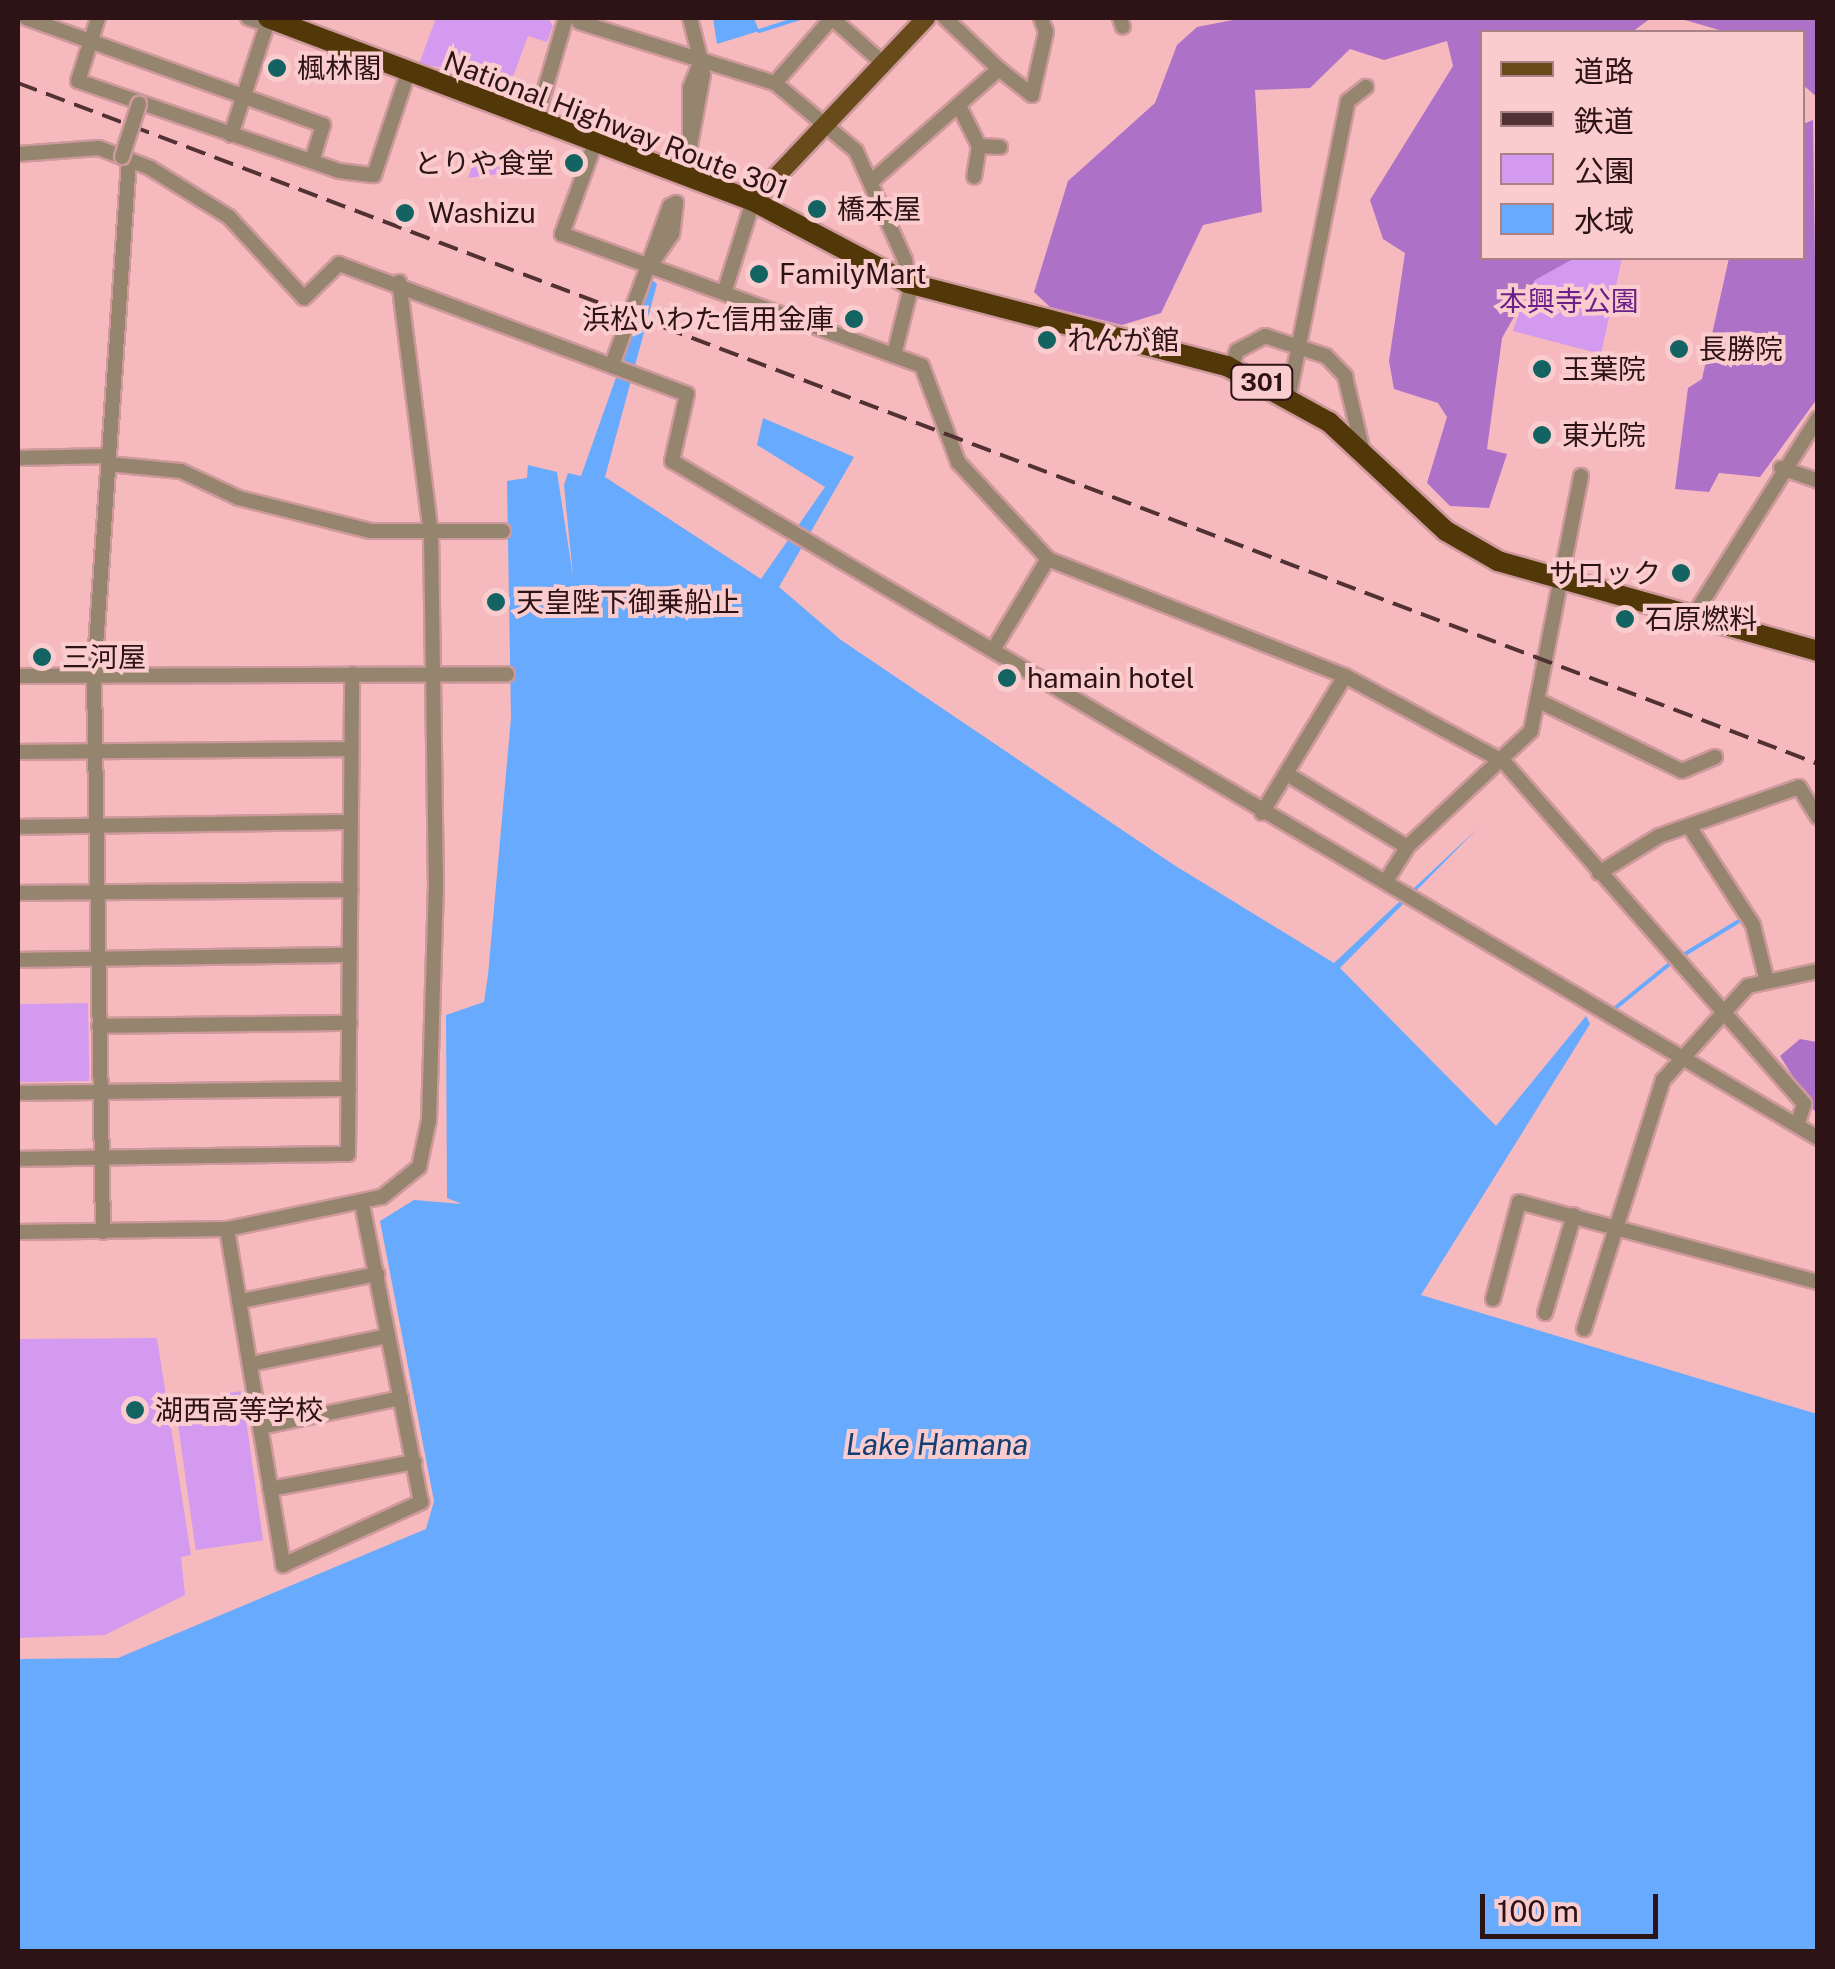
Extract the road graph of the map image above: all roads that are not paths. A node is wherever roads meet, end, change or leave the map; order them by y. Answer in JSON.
{"nodes":[{"id":1,"x":26,"y":18,"type":"edge"},
{"id":2,"x":98,"y":18,"type":"edge"},
{"id":3,"x":690,"y":18,"type":"edge"},
{"id":4,"x":832,"y":18,"type":"edge"},
{"id":5,"x":926,"y":18,"type":"edge"},
{"id":6,"x":945,"y":18,"type":"edge"},
{"id":7,"x":1040,"y":18,"type":"edge"},
{"id":8,"x":575,"y":19,"type":"edge"},
{"id":9,"x":261,"y":20,"type":"edge"},
{"id":10,"x":88,"y":42,"type":"junction"},
{"id":11,"x":701,"y":61,"type":"junction"},
{"id":12,"x":884,"y":64,"type":"junction"},
{"id":13,"x":999,"y":69,"type":"junction"},
{"id":14,"x":407,"y":76,"type":"junction"},
{"id":15,"x":775,"y":84,"type":"junction"},
{"id":16,"x":1366,"y":88,"type":"dead end"},
{"id":17,"x":245,"y":95,"type":"junction"},
{"id":18,"x":139,"y":104,"type":"junction"},
{"id":19,"x":959,"y":106,"type":"junction"},
{"id":20,"x":536,"y":123,"type":"junction"},
{"id":21,"x":826,"y":127,"type":"junction"},
{"id":22,"x":231,"y":135,"type":"junction"},
{"id":23,"x":594,"y":146,"type":"junction"},
{"id":24,"x":979,"y":146,"type":"junction"},
{"id":25,"x":1000,"y":147,"type":"dead end"},
{"id":26,"x":18,"y":154,"type":"edge"},
{"id":27,"x":126,"y":158,"type":"junction"},
{"id":28,"x":312,"y":161,"type":"junction"},
{"id":29,"x":974,"y":177,"type":"dead end"},
{"id":30,"x":873,"y":180,"type":"junction"},
{"id":31,"x":753,"y":201,"type":"junction"},
{"id":32,"x":650,"y":265,"type":"junction"},
{"id":33,"x":399,"y":282,"type":"junction"},
{"id":34,"x":908,"y":283,"type":"junction"},
{"id":35,"x":725,"y":290,"type":"junction"},
{"id":36,"x":1299,"y":343,"type":"junction"},
{"id":37,"x":894,"y":354,"type":"junction"},
{"id":38,"x":612,"y":365,"type":"junction"},
{"id":39,"x":1230,"y":368,"type":"junction"},
{"id":40,"x":1289,"y":395,"type":"junction"},
{"id":41,"x":1818,"y":418,"type":"edge"},
{"id":42,"x":1363,"y":452,"type":"junction"},
{"id":43,"x":18,"y":458,"type":"edge"},
{"id":44,"x":108,"y":460,"type":"junction"},
{"id":45,"x":1782,"y":468,"type":"junction"},
{"id":46,"x":1581,"y":476,"type":"dead end"},
{"id":47,"x":1818,"y":481,"type":"edge"},
{"id":48,"x":503,"y":531,"type":"dead end"},
{"id":49,"x":432,"y":534,"type":"junction"},
{"id":50,"x":1048,"y":559,"type":"junction"},
{"id":51,"x":1565,"y":582,"type":"junction"},
{"id":52,"x":1692,"y":618,"type":"junction"},
{"id":53,"x":993,"y":650,"type":"junction"},
{"id":54,"x":1818,"y":651,"type":"edge"},
{"id":55,"x":434,"y":672,"type":"junction"},
{"id":56,"x":352,"y":674,"type":"junction"},
{"id":57,"x":507,"y":674,"type":"dead end"},
{"id":58,"x":18,"y":676,"type":"edge"},
{"id":59,"x":94,"y":676,"type":"junction"},
{"id":60,"x":1345,"y":676,"type":"junction"},
{"id":61,"x":1538,"y":700,"type":"junction"},
{"id":62,"x":351,"y":749,"type":"junction"},
{"id":63,"x":96,"y":751,"type":"junction"},
{"id":64,"x":18,"y":752,"type":"edge"},
{"id":65,"x":1716,"y":757,"type":"dead end"},
{"id":66,"x":1504,"y":762,"type":"junction"},
{"id":67,"x":1286,"y":774,"type":"junction"},
{"id":68,"x":1262,"y":814,"type":"junction"},
{"id":69,"x":1818,"y":818,"type":"edge"},
{"id":70,"x":351,"y":822,"type":"junction"},
{"id":71,"x":97,"y":825,"type":"junction"},
{"id":72,"x":18,"y":827,"type":"edge"},
{"id":73,"x":1692,"y":831,"type":"junction"},
{"id":74,"x":1408,"y":847,"type":"junction"},
{"id":75,"x":1599,"y":873,"type":"junction"},
{"id":76,"x":1388,"y":878,"type":"junction"},
{"id":77,"x":350,"y":890,"type":"junction"},
{"id":78,"x":18,"y":892,"type":"edge"},
{"id":79,"x":98,"y":892,"type":"junction"},
{"id":80,"x":350,"y":955,"type":"junction"},
{"id":81,"x":98,"y":958,"type":"junction"},
{"id":82,"x":18,"y":960,"type":"edge"},
{"id":83,"x":1818,"y":971,"type":"edge"},
{"id":84,"x":1766,"y":978,"type":"junction"},
{"id":85,"x":1722,"y":1009,"type":"junction"},
{"id":86,"x":350,"y":1022,"type":"junction"},
{"id":87,"x":99,"y":1026,"type":"junction"},
{"id":88,"x":1682,"y":1056,"type":"junction"},
{"id":89,"x":349,"y":1090,"type":"junction"},
{"id":90,"x":18,"y":1093,"type":"edge"},
{"id":91,"x":100,"y":1093,"type":"junction"},
{"id":92,"x":1798,"y":1124,"type":"junction"},
{"id":93,"x":1818,"y":1138,"type":"edge"},
{"id":94,"x":102,"y":1158,"type":"junction"},
{"id":95,"x":18,"y":1159,"type":"edge"},
{"id":96,"x":362,"y":1204,"type":"junction"},
{"id":97,"x":1574,"y":1215,"type":"junction"},
{"id":98,"x":1619,"y":1226,"type":"junction"},
{"id":99,"x":227,"y":1229,"type":"junction"},
{"id":100,"x":18,"y":1232,"type":"edge"},
{"id":101,"x":103,"y":1232,"type":"junction"},
{"id":102,"x":377,"y":1274,"type":"junction"},
{"id":103,"x":1818,"y":1282,"type":"edge"},
{"id":104,"x":1494,"y":1299,"type":"dead end"},
{"id":105,"x":241,"y":1301,"type":"junction"},
{"id":106,"x":1545,"y":1313,"type":"dead end"},
{"id":107,"x":1584,"y":1329,"type":"dead end"},
{"id":108,"x":388,"y":1336,"type":"junction"},
{"id":109,"x":251,"y":1364,"type":"junction"},
{"id":110,"x":401,"y":1398,"type":"junction"},
{"id":111,"x":261,"y":1427,"type":"junction"},
{"id":112,"x":414,"y":1462,"type":"junction"},
{"id":113,"x":270,"y":1489,"type":"junction"}],
"edges":[{"from":1,"to":10,"type":"street"},
{"from":2,"to":10,"type":"street"},
{"from":3,"to":11,"type":"street"},
{"from":4,"to":12,"type":"street"},
{"from":4,"to":15,"type":"street"},
{"from":5,"to":12,"type":"main road"},
{"from":6,"to":13,"type":"street"},
{"from":7,"to":13,"type":"street"},
{"from":8,"to":11,"type":"street"},
{"from":8,"to":20,"type":"street"},
{"from":9,"to":14,"type":"highway","name":"National Highway Route 301","number":"301"},
{"from":9,"to":17,"type":"street"},
{"from":10,"to":17,"type":"street"},
{"from":10,"to":18,"type":"street"},
{"from":11,"to":11,"type":"street"},
{"from":11,"to":15,"type":"street"},
{"from":12,"to":21,"type":"main road"},
{"from":13,"to":19,"type":"street"},
{"from":14,"to":20,"type":"highway","name":"National Highway Route 301","number":"301"},
{"from":14,"to":28,"type":"street"},
{"from":15,"to":21,"type":"street"},
{"from":16,"to":36,"type":"street"},
{"from":17,"to":22,"type":"street"},
{"from":17,"to":28,"type":"street"},
{"from":18,"to":22,"type":"street"},
{"from":18,"to":27,"type":"street","bridge":true},
{"from":19,"to":24,"type":"street"},
{"from":19,"to":30,"type":"street"},
{"from":20,"to":23,"type":"highway","name":"National Highway Route 301","number":"301"},
{"from":21,"to":30,"type":"street"},
{"from":21,"to":31,"type":"main road"},
{"from":22,"to":28,"type":"street"},
{"from":23,"to":31,"type":"highway","name":"National Highway Route 301","number":"301"},
{"from":23,"to":32,"type":"street"},
{"from":24,"to":25,"type":"street"},
{"from":24,"to":29,"type":"street"},
{"from":26,"to":27,"type":"street"},
{"from":27,"to":33,"type":"street"},
{"from":27,"to":44,"type":"street"},
{"from":30,"to":34,"type":"street"},
{"from":31,"to":34,"type":"highway","name":"National Highway Route 301","number":"301"},
{"from":31,"to":35,"type":"street"},
{"from":32,"to":35,"type":"street"},
{"from":32,"to":38,"type":"street"},
{"from":33,"to":38,"type":"street"},
{"from":33,"to":49,"type":"street"},
{"from":34,"to":37,"type":"street"},
{"from":34,"to":39,"type":"highway","name":"National Highway Route 301","number":"301"},
{"from":35,"to":37,"type":"street"},
{"from":36,"to":39,"type":"street"},
{"from":36,"to":40,"type":"street"},
{"from":36,"to":42,"type":"street"},
{"from":37,"to":50,"type":"street"},
{"from":38,"to":53,"type":"street"},
{"from":39,"to":40,"type":"highway","name":"National Highway Route 301","number":"301"},
{"from":40,"to":42,"type":"highway","name":"National Highway Route 301","number":"301"},
{"from":41,"to":45,"type":"street"},
{"from":42,"to":51,"type":"highway","name":"National Highway Route 301","number":"301"},
{"from":43,"to":44,"type":"street"},
{"from":44,"to":49,"type":"street"},
{"from":44,"to":59,"type":"street"},
{"from":45,"to":47,"type":"street"},
{"from":45,"to":52,"type":"street"},
{"from":46,"to":51,"type":"street"},
{"from":48,"to":49,"type":"street"},
{"from":49,"to":55,"type":"street"},
{"from":50,"to":53,"type":"street"},
{"from":50,"to":60,"type":"street"},
{"from":51,"to":52,"type":"highway","name":"National Highway Route 301","number":"301"},
{"from":51,"to":61,"type":"street"},
{"from":52,"to":54,"type":"highway","name":"National Highway Route 301","number":"301"},
{"from":53,"to":68,"type":"street"},
{"from":55,"to":56,"type":"street"},
{"from":55,"to":57,"type":"street"},
{"from":55,"to":96,"type":"street"},
{"from":56,"to":59,"type":"street"},
{"from":56,"to":62,"type":"street"},
{"from":58,"to":59,"type":"street"},
{"from":59,"to":63,"type":"street"},
{"from":60,"to":66,"type":"street"},
{"from":60,"to":67,"type":"street"},
{"from":61,"to":65,"type":"street"},
{"from":61,"to":66,"type":"street"},
{"from":62,"to":63,"type":"street"},
{"from":62,"to":70,"type":"street"},
{"from":63,"to":64,"type":"street"},
{"from":63,"to":71,"type":"street"},
{"from":66,"to":74,"type":"street"},
{"from":66,"to":75,"type":"street"},
{"from":67,"to":68,"type":"street"},
{"from":67,"to":74,"type":"street"},
{"from":68,"to":76,"type":"street"},
{"from":69,"to":73,"type":"street"},
{"from":70,"to":71,"type":"street"},
{"from":70,"to":77,"type":"street"},
{"from":71,"to":72,"type":"street"},
{"from":71,"to":79,"type":"street"},
{"from":73,"to":75,"type":"street"},
{"from":73,"to":84,"type":"street"},
{"from":74,"to":76,"type":"street"},
{"from":75,"to":85,"type":"street"},
{"from":76,"to":88,"type":"street"},
{"from":77,"to":79,"type":"street"},
{"from":77,"to":80,"type":"street"},
{"from":78,"to":79,"type":"street"},
{"from":79,"to":81,"type":"street"},
{"from":80,"to":81,"type":"street"},
{"from":80,"to":86,"type":"street"},
{"from":81,"to":82,"type":"street"},
{"from":81,"to":87,"type":"street"},
{"from":83,"to":84,"type":"street"},
{"from":84,"to":85,"type":"street"},
{"from":85,"to":88,"type":"street"},
{"from":85,"to":92,"type":"street"},
{"from":86,"to":87,"type":"street"},
{"from":86,"to":89,"type":"street"},
{"from":87,"to":91,"type":"street"},
{"from":88,"to":92,"type":"street"},
{"from":88,"to":98,"type":"street"},
{"from":89,"to":91,"type":"street"},
{"from":89,"to":94,"type":"street"},
{"from":90,"to":91,"type":"street"},
{"from":91,"to":94,"type":"street"},
{"from":92,"to":93,"type":"street"},
{"from":94,"to":95,"type":"street"},
{"from":94,"to":101,"type":"street"},
{"from":96,"to":99,"type":"street"},
{"from":96,"to":102,"type":"street"},
{"from":97,"to":98,"type":"street"},
{"from":97,"to":104,"type":"street"},
{"from":97,"to":106,"type":"street"},
{"from":98,"to":103,"type":"street"},
{"from":98,"to":107,"type":"street"},
{"from":99,"to":101,"type":"street"},
{"from":99,"to":105,"type":"street"},
{"from":100,"to":101,"type":"street"},
{"from":102,"to":105,"type":"street"},
{"from":102,"to":108,"type":"street"},
{"from":105,"to":109,"type":"street"},
{"from":108,"to":109,"type":"street"},
{"from":108,"to":110,"type":"street"},
{"from":109,"to":111,"type":"street"},
{"from":110,"to":111,"type":"street"},
{"from":110,"to":112,"type":"street"},
{"from":111,"to":113,"type":"street"},
{"from":112,"to":113,"type":"street"},
{"from":112,"to":113,"type":"street"}]}
